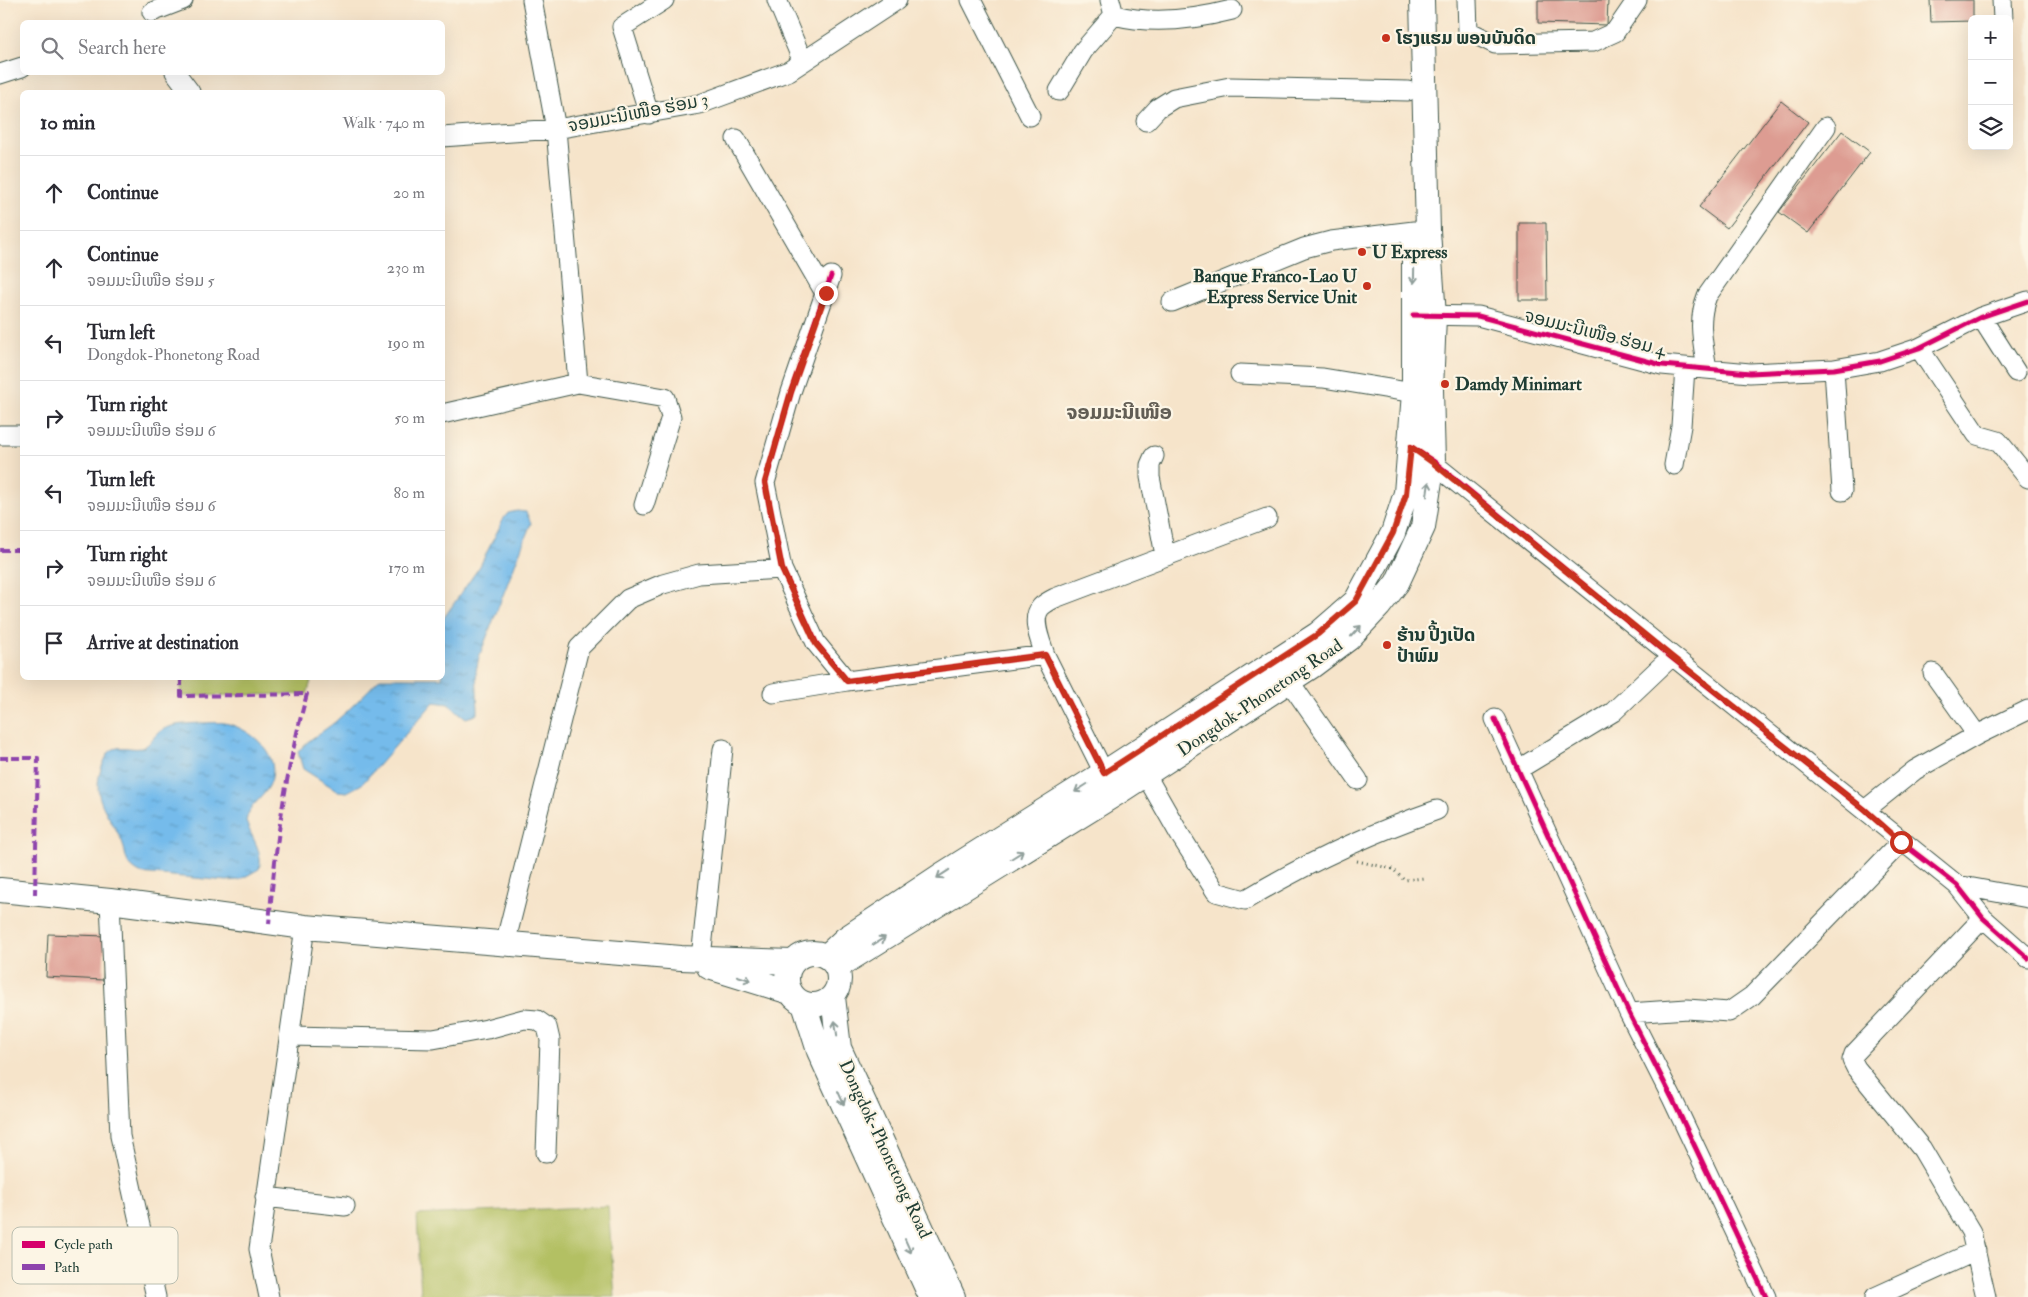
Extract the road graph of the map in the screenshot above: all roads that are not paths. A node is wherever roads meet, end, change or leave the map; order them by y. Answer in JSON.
{"nodes":[{"id":1,"x":183,"y":0,"type":"edge"},
{"id":2,"x":532,"y":0,"type":"edge"},
{"id":3,"x":664,"y":0,"type":"edge"},
{"id":4,"x":777,"y":0,"type":"edge"},
{"id":5,"x":897,"y":0,"type":"edge"},
{"id":6,"x":971,"y":0,"type":"edge"},
{"id":7,"x":1406,"y":0,"type":"edge"},
{"id":8,"x":1422,"y":0,"type":"edge"},
{"id":9,"x":1467,"y":0,"type":"edge"},
{"id":10,"x":1636,"y":0,"type":"edge"},
{"id":11,"x":2002,"y":0,"type":"edge"},
{"id":12,"x":1112,"y":8,"type":"edge"},
{"id":13,"x":1232,"y":10,"type":"dead end"},
{"id":14,"x":150,"y":11,"type":"edge"},
{"id":15,"x":2002,"y":15,"type":"edge"},
{"id":16,"x":803,"y":62,"type":"junction"},
{"id":17,"x":20,"y":68,"type":"edge"},
{"id":18,"x":0,"y":74,"type":"edge"},
{"id":19,"x":177,"y":75,"type":"edge"},
{"id":20,"x":188,"y":90,"type":"edge"},
{"id":21,"x":1059,"y":91,"type":"dead end"},
{"id":22,"x":1408,"y":91,"type":"junction"},
{"id":23,"x":649,"y":114,"type":"junction"},
{"id":24,"x":1030,"y":116,"type":"dead end"},
{"id":25,"x":1146,"y":121,"type":"dead end"},
{"id":26,"x":1826,"y":127,"type":"dead end"},
{"id":27,"x":556,"y":129,"type":"junction"},
{"id":28,"x":445,"y":137,"type":"edge"},
{"id":29,"x":736,"y":139,"type":"dead end"},
{"id":30,"x":1414,"y":231,"type":"junction"},
{"id":31,"x":2028,"y":301,"type":"edge"},
{"id":32,"x":1172,"y":302,"type":"dead end"},
{"id":33,"x":1424,"y":315,"type":"junction"},
{"id":34,"x":1981,"y":317,"type":"junction"},
{"id":35,"x":1918,"y":348,"type":"junction"},
{"id":36,"x":1684,"y":368,"type":"junction"},
{"id":37,"x":1707,"y":369,"type":"junction"},
{"id":38,"x":1834,"y":369,"type":"junction"},
{"id":39,"x":2016,"y":372,"type":"dead end"},
{"id":40,"x":1240,"y":374,"type":"dead end"},
{"id":41,"x":578,"y":383,"type":"junction"},
{"id":42,"x":1414,"y":393,"type":"junction"},
{"id":43,"x":445,"y":413,"type":"edge"},
{"id":44,"x":0,"y":435,"type":"edge"},
{"id":45,"x":20,"y":435,"type":"edge"},
{"id":46,"x":1411,"y":447,"type":"junction"},
{"id":47,"x":1154,"y":456,"type":"dead end"},
{"id":48,"x":1432,"y":462,"type":"junction"},
{"id":49,"x":1674,"y":465,"type":"dead end"},
{"id":50,"x":2028,"y":478,"type":"edge"},
{"id":51,"x":1842,"y":491,"type":"dead end"},
{"id":52,"x":644,"y":505,"type":"dead end"},
{"id":53,"x":1267,"y":518,"type":"dead end"},
{"id":54,"x":1165,"y":555,"type":"junction"},
{"id":55,"x":782,"y":569,"type":"junction"},
{"id":56,"x":1045,"y":655,"type":"junction"},
{"id":57,"x":1672,"y":657,"type":"junction"},
{"id":58,"x":1933,"y":673,"type":"dead end"},
{"id":59,"x":847,"y":681,"type":"junction"},
{"id":60,"x":1289,"y":681,"type":"junction"},
{"id":61,"x":773,"y":693,"type":"dead end"},
{"id":62,"x":2028,"y":710,"type":"edge"},
{"id":63,"x":1495,"y":719,"type":"dead end"},
{"id":64,"x":1976,"y":735,"type":"junction"},
{"id":65,"x":723,"y":749,"type":"dead end"},
{"id":66,"x":1134,"y":753,"type":"junction"},
{"id":67,"x":1519,"y":769,"type":"junction"},
{"id":68,"x":1104,"y":773,"type":"junction"},
{"id":69,"x":1146,"y":774,"type":"junction"},
{"id":70,"x":1358,"y":780,"type":"dead end"},
{"id":71,"x":1437,"y":810,"type":"dead end"},
{"id":72,"x":1865,"y":810,"type":"junction"},
{"id":73,"x":1901,"y":842,"type":"junction"},
{"id":74,"x":1957,"y":885,"type":"junction"},
{"id":75,"x":0,"y":890,"type":"edge"},
{"id":76,"x":2028,"y":898,"type":"edge"},
{"id":77,"x":110,"y":901,"type":"junction"},
{"id":78,"x":1982,"y":918,"type":"junction"},
{"id":79,"x":305,"y":927,"type":"junction"},
{"id":80,"x":505,"y":944,"type":"junction"},
{"id":81,"x":691,"y":958,"type":"junction"},
{"id":82,"x":2028,"y":958,"type":"edge"},
{"id":83,"x":792,"y":962,"type":"junction"},
{"id":84,"x":832,"y":962,"type":"junction"},
{"id":85,"x":833,"y":997,"type":"junction"},
{"id":86,"x":797,"y":998,"type":"junction"},
{"id":87,"x":1629,"y":1013,"type":"junction"},
{"id":88,"x":290,"y":1036,"type":"junction"},
{"id":89,"x":546,"y":1153,"type":"dead end"},
{"id":90,"x":265,"y":1197,"type":"junction"},
{"id":91,"x":345,"y":1206,"type":"dead end"},
{"id":92,"x":140,"y":1227,"type":"edge"},
{"id":93,"x":1976,"y":1251,"type":"junction"},
{"id":94,"x":153,"y":1284,"type":"edge"},
{"id":95,"x":156,"y":1297,"type":"edge"},
{"id":96,"x":269,"y":1297,"type":"edge"},
{"id":97,"x":931,"y":1297,"type":"edge"},
{"id":98,"x":953,"y":1297,"type":"edge"},
{"id":99,"x":1766,"y":1297,"type":"edge"},
{"id":100,"x":1875,"y":1297,"type":"edge"},
{"id":101,"x":1986,"y":1297,"type":"edge"}],
"edges":[{"from":1,"to":14,"type":"street"},
{"from":2,"to":27,"type":"street"},
{"from":3,"to":23,"type":"street"},
{"from":4,"to":16,"type":"street"},
{"from":5,"to":16,"type":"street","name":"ຈອມມະນີເໜືອ ຮ່ອມ 3"},
{"from":6,"to":24,"type":"street"},
{"from":7,"to":22,"type":"main road","name":"Dongdok-Phonetong Road"},
{"from":8,"to":33,"type":"main road","name":"Dongdok-Phonetong Road"},
{"from":9,"to":10,"type":"street"},
{"from":11,"to":15,"type":"street"},
{"from":12,"to":13,"type":"street"},
{"from":12,"to":21,"type":"street"},
{"from":16,"to":23,"type":"street","name":"ຈອມມະນີເໜືອ ຮ່ອມ 3"},
{"from":17,"to":18,"type":"street"},
{"from":19,"to":20,"type":"street"},
{"from":22,"to":25,"type":"street"},
{"from":22,"to":30,"type":"main road","name":"Dongdok-Phonetong Road"},
{"from":23,"to":27,"type":"street","name":"ຈອມມະນີເໜືອ ຮ່ອມ 3"},
{"from":26,"to":37,"type":"street"},
{"from":27,"to":28,"type":"street","name":"ຈອມມະນີເໜືອ ຮ່ອມ 3"},
{"from":27,"to":41,"type":"street"},
{"from":29,"to":55,"type":"street"},
{"from":30,"to":32,"type":"street"},
{"from":30,"to":33,"type":"main road","name":"Dongdok-Phonetong Road","one_way":true},
{"from":31,"to":34,"type":"street","name":"ຈອມມະນີເໜືອ ຮ່ອມ 4"},
{"from":33,"to":36,"type":"street","name":"ຈອມມະນີເໜືອ ຮ່ອມ 4"},
{"from":33,"to":42,"type":"main road","name":"Dongdok-Phonetong Road"},
{"from":33,"to":48,"type":"main road","name":"Dongdok-Phonetong Road"},
{"from":34,"to":35,"type":"street","name":"ຈອມມະນີເໜືອ ຮ່ອມ 4"},
{"from":34,"to":39,"type":"street"},
{"from":35,"to":38,"type":"street","name":"ຈອມມະນີເໜືອ ຮ່ອມ 4"},
{"from":35,"to":50,"type":"street"},
{"from":36,"to":37,"type":"street","name":"ຈອມມະນີເໜືອ ຮ່ອມ 4"},
{"from":36,"to":49,"type":"street"},
{"from":37,"to":38,"type":"street","name":"ຈອມມະນີເໜືອ ຮ່ອມ 4"},
{"from":38,"to":51,"type":"street"},
{"from":40,"to":42,"type":"street"},
{"from":41,"to":43,"type":"street"},
{"from":41,"to":52,"type":"street"},
{"from":42,"to":46,"type":"main road","name":"Dongdok-Phonetong Road"},
{"from":44,"to":45,"type":"street"},
{"from":46,"to":48,"type":"street"},
{"from":46,"to":66,"type":"main road","name":"Dongdok-Phonetong Road"},
{"from":47,"to":54,"type":"street"},
{"from":48,"to":57,"type":"street"},
{"from":60,"to":48,"type":"main road","name":"Dongdok-Phonetong Road","one_way":true},
{"from":53,"to":54,"type":"street"},
{"from":54,"to":56,"type":"street"},
{"from":55,"to":59,"type":"street"},
{"from":55,"to":80,"type":"street"},
{"from":56,"to":59,"type":"street"},
{"from":56,"to":68,"type":"street"},
{"from":57,"to":67,"type":"street"},
{"from":57,"to":72,"type":"street"},
{"from":58,"to":64,"type":"street"},
{"from":59,"to":61,"type":"street"},
{"from":60,"to":69,"type":"main road","name":"Dongdok-Phonetong Road"},
{"from":60,"to":70,"type":"street"},
{"from":62,"to":64,"type":"street"},
{"from":63,"to":67,"type":"street"},
{"from":64,"to":72,"type":"street"},
{"from":65,"to":81,"type":"street"},
{"from":66,"to":68,"type":"main road","name":"Dongdok-Phonetong Road"},
{"from":66,"to":69,"type":"street"},
{"from":67,"to":87,"type":"street"},
{"from":68,"to":84,"type":"main road","name":"Dongdok-Phonetong Road","one_way":true},
{"from":69,"to":71,"type":"street"},
{"from":84,"to":69,"type":"main road","name":"Dongdok-Phonetong Road","one_way":true},
{"from":72,"to":73,"type":"street"},
{"from":73,"to":74,"type":"street"},
{"from":73,"to":87,"type":"street"},
{"from":74,"to":76,"type":"street"},
{"from":74,"to":78,"type":"street"},
{"from":75,"to":77,"type":"main road"},
{"from":77,"to":79,"type":"main road"},
{"from":77,"to":92,"type":"street"},
{"from":78,"to":82,"type":"street"},
{"from":78,"to":93,"type":"street"},
{"from":79,"to":80,"type":"main road"},
{"from":79,"to":88,"type":"street"},
{"from":80,"to":81,"type":"main road"},
{"from":81,"to":83,"type":"main road"},
{"from":81,"to":86,"type":"main road","one_way":true},
{"from":83,"to":84,"type":"main road"},
{"from":83,"to":86,"type":"main road","name":"Dongdok-Phonetong Road"},
{"from":84,"to":85,"type":"main road","name":"Dongdok-Phonetong Road"},
{"from":85,"to":86,"type":"main road"},
{"from":98,"to":85,"type":"main road","name":"Dongdok-Phonetong Road","one_way":true},
{"from":86,"to":97,"type":"main road","name":"Dongdok-Phonetong Road","one_way":true},
{"from":87,"to":99,"type":"street"},
{"from":88,"to":89,"type":"street"},
{"from":88,"to":90,"type":"street"},
{"from":90,"to":91,"type":"street"},
{"from":90,"to":96,"type":"street"},
{"from":93,"to":100,"type":"street"},
{"from":93,"to":101,"type":"street"},
{"from":94,"to":95,"type":"street"}]}
